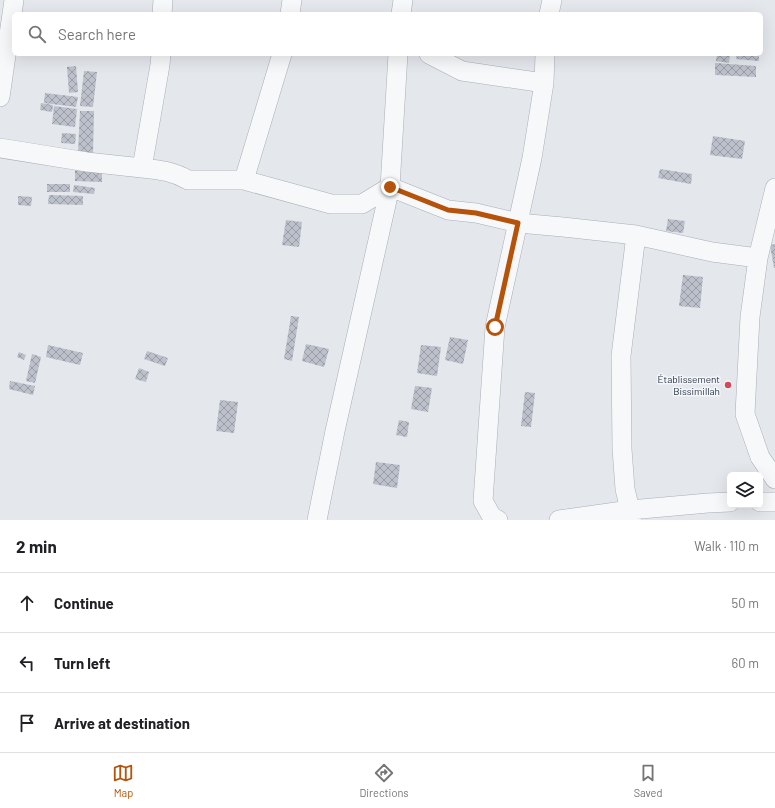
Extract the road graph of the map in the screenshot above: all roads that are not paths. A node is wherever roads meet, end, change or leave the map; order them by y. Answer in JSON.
{"nodes":[{"id":1,"x":14,"y":0,"type":"edge"},
{"id":2,"x":163,"y":0,"type":"edge"},
{"id":3,"x":292,"y":0,"type":"edge"},
{"id":4,"x":403,"y":0,"type":"edge"},
{"id":5,"x":552,"y":0,"type":"edge"},
{"id":6,"x":12,"y":12,"type":"edge"},
{"id":7,"x":162,"y":12,"type":"edge"},
{"id":8,"x":290,"y":12,"type":"edge"},
{"id":9,"x":402,"y":12,"type":"edge"},
{"id":10,"x":549,"y":12,"type":"edge"},
{"id":11,"x":12,"y":14,"type":"edge"},
{"id":12,"x":161,"y":56,"type":"edge"},
{"id":13,"x":281,"y":56,"type":"edge"},
{"id":14,"x":398,"y":56,"type":"edge"},
{"id":15,"x":433,"y":56,"type":"edge"},
{"id":16,"x":545,"y":56,"type":"edge"},
{"id":17,"x":544,"y":83,"type":"junction"},
{"id":18,"x":0,"y":97,"type":"edge"},
{"id":19,"x":0,"y":148,"type":"edge"},
{"id":20,"x":142,"y":168,"type":"junction"},
{"id":21,"x":244,"y":180,"type":"junction"},
{"id":22,"x":390,"y":187,"type":"junction"},
{"id":23,"x":775,"y":188,"type":"edge"},
{"id":24,"x":518,"y":223,"type":"junction"},
{"id":25,"x":636,"y":235,"type":"junction"},
{"id":26,"x":758,"y":258,"type":"junction"},
{"id":27,"x":775,"y":478,"type":"edge"},
{"id":28,"x":727,"y":502,"type":"edge"},
{"id":29,"x":763,"y":502,"type":"edge"},
{"id":30,"x":775,"y":502,"type":"edge"},
{"id":31,"x":631,"y":515,"type":"edge"},
{"id":32,"x":317,"y":520,"type":"edge"},
{"id":33,"x":498,"y":520,"type":"edge"},
{"id":34,"x":560,"y":520,"type":"edge"}],
"edges":[{"from":1,"to":6,"type":"street"},
{"from":2,"to":7,"type":"street"},
{"from":3,"to":8,"type":"street"},
{"from":4,"to":9,"type":"street"},
{"from":5,"to":10,"type":"street"},
{"from":11,"to":18,"type":"street"},
{"from":12,"to":20,"type":"street"},
{"from":13,"to":21,"type":"street"},
{"from":14,"to":22,"type":"street"},
{"from":15,"to":17,"type":"street"},
{"from":16,"to":17,"type":"street"},
{"from":17,"to":24,"type":"street"},
{"from":19,"to":20,"type":"street"},
{"from":20,"to":21,"type":"street"},
{"from":21,"to":22,"type":"street"},
{"from":22,"to":24,"type":"street"},
{"from":22,"to":32,"type":"street"},
{"from":23,"to":26,"type":"street"},
{"from":24,"to":25,"type":"street"},
{"from":24,"to":33,"type":"street"},
{"from":25,"to":26,"type":"street"},
{"from":25,"to":31,"type":"street"},
{"from":26,"to":27,"type":"street"},
{"from":28,"to":31,"type":"street"},
{"from":29,"to":30,"type":"street"},
{"from":31,"to":34,"type":"street"}]}
